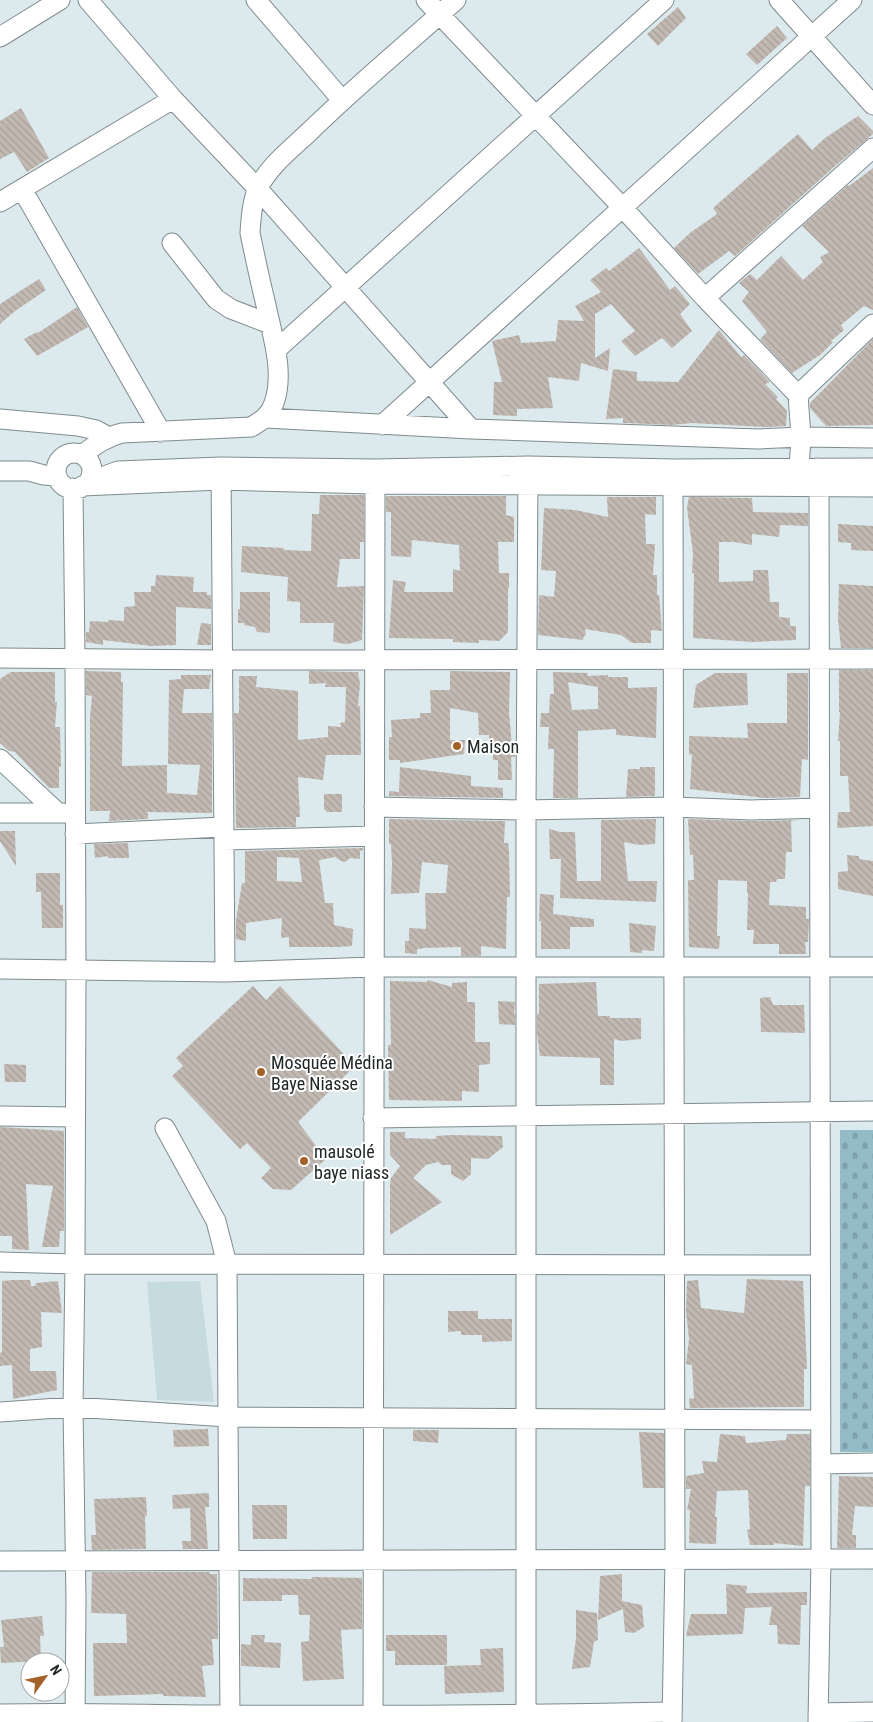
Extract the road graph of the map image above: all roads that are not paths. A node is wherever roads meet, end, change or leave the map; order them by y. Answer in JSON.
{"nodes":[{"id":1,"x":60,"y":0,"type":"edge"},
{"id":2,"x":88,"y":0,"type":"edge"},
{"id":3,"x":256,"y":0,"type":"edge"},
{"id":4,"x":426,"y":0,"type":"edge"},
{"id":5,"x":456,"y":0,"type":"edge"},
{"id":6,"x":664,"y":0,"type":"edge"},
{"id":7,"x":779,"y":0,"type":"edge"},
{"id":8,"x":852,"y":0,"type":"edge"},
{"id":9,"x":439,"y":15,"type":"junction"},
{"id":10,"x":0,"y":37,"type":"edge"},
{"id":11,"x":812,"y":37,"type":"junction"},
{"id":12,"x":173,"y":98,"type":"junction"},
{"id":13,"x":342,"y":100,"type":"junction"},
{"id":14,"x":873,"y":105,"type":"edge"},
{"id":15,"x":535,"y":116,"type":"junction"},
{"id":16,"x":873,"y":148,"type":"edge"},
{"id":17,"x":22,"y":189,"type":"junction"},
{"id":18,"x":258,"y":189,"type":"junction"},
{"id":19,"x":0,"y":202,"type":"edge"},
{"id":20,"x":622,"y":208,"type":"junction"},
{"id":21,"x":172,"y":243,"type":"dead end"},
{"id":22,"x":344,"y":288,"type":"junction"},
{"id":23,"x":705,"y":298,"type":"junction"},
{"id":24,"x":270,"y":324,"type":"junction"},
{"id":25,"x":873,"y":324,"type":"edge"},
{"id":26,"x":276,"y":350,"type":"junction"},
{"id":27,"x":429,"y":382,"type":"junction"},
{"id":28,"x":798,"y":394,"type":"junction"},
{"id":29,"x":266,"y":418,"type":"junction"},
{"id":30,"x":0,"y":419,"type":"edge"},
{"id":31,"x":382,"y":425,"type":"junction"},
{"id":32,"x":471,"y":429,"type":"junction"},
{"id":33,"x":162,"y":432,"type":"junction"},
{"id":34,"x":109,"y":437,"type":"junction"},
{"id":35,"x":801,"y":437,"type":"junction"},
{"id":36,"x":873,"y":438,"type":"edge"},
{"id":37,"x":86,"y":458,"type":"junction"},
{"id":38,"x":528,"y":466,"type":"junction"},
{"id":39,"x":808,"y":468,"type":"junction"},
{"id":40,"x":873,"y":468,"type":"edge"},
{"id":41,"x":57,"y":469,"type":"junction"},
{"id":42,"x":0,"y":471,"type":"edge"},
{"id":43,"x":118,"y":471,"type":"junction"},
{"id":44,"x":220,"y":473,"type":"junction"},
{"id":45,"x":374,"y":476,"type":"junction"},
{"id":46,"x":674,"y":478,"type":"junction"},
{"id":47,"x":528,"y":485,"type":"junction"},
{"id":48,"x":81,"y":486,"type":"junction"},
{"id":49,"x":819,"y":487,"type":"junction"},
{"id":50,"x":873,"y":487,"type":"edge"},
{"id":51,"x":0,"y":658,"type":"edge"},
{"id":52,"x":75,"y":658,"type":"junction"},
{"id":53,"x":873,"y":659,"type":"edge"},
{"id":54,"x":223,"y":660,"type":"junction"},
{"id":55,"x":374,"y":660,"type":"junction"},
{"id":56,"x":528,"y":660,"type":"junction"},
{"id":57,"x":674,"y":660,"type":"junction"},
{"id":58,"x":819,"y":660,"type":"junction"},
{"id":59,"x":0,"y":759,"type":"edge"},
{"id":60,"x":374,"y":807,"type":"junction"},
{"id":61,"x":674,"y":807,"type":"junction"},
{"id":62,"x":819,"y":808,"type":"junction"},
{"id":63,"x":526,"y":810,"type":"junction"},
{"id":64,"x":0,"y":813,"type":"edge"},
{"id":65,"x":66,"y":813,"type":"junction"},
{"id":66,"x":224,"y":833,"type":"junction"},
{"id":67,"x":75,"y":834,"type":"junction"},
{"id":68,"x":374,"y":836,"type":"junction"},
{"id":69,"x":374,"y":967,"type":"junction"},
{"id":70,"x":527,"y":967,"type":"junction"},
{"id":71,"x":674,"y":967,"type":"junction"},
{"id":72,"x":820,"y":967,"type":"junction"},
{"id":73,"x":873,"y":967,"type":"edge"},
{"id":74,"x":0,"y":969,"type":"edge"},
{"id":75,"x":76,"y":971,"type":"junction"},
{"id":76,"x":225,"y":972,"type":"junction"},
{"id":77,"x":873,"y":1111,"type":"edge"},
{"id":78,"x":820,"y":1112,"type":"junction"},
{"id":79,"x":674,"y":1114,"type":"junction"},
{"id":80,"x":0,"y":1116,"type":"edge"},
{"id":81,"x":527,"y":1116,"type":"junction"},
{"id":82,"x":75,"y":1117,"type":"junction"},
{"id":83,"x":373,"y":1118,"type":"junction"},
{"id":84,"x":165,"y":1128,"type":"dead end"},
{"id":85,"x":0,"y":1262,"type":"edge"},
{"id":86,"x":75,"y":1264,"type":"junction"},
{"id":87,"x":227,"y":1264,"type":"junction"},
{"id":88,"x":373,"y":1264,"type":"junction"},
{"id":89,"x":527,"y":1264,"type":"junction"},
{"id":90,"x":675,"y":1264,"type":"junction"},
{"id":91,"x":820,"y":1264,"type":"junction"},
{"id":92,"x":72,"y":1406,"type":"junction"},
{"id":93,"x":0,"y":1412,"type":"edge"},
{"id":94,"x":228,"y":1417,"type":"junction"},
{"id":95,"x":373,"y":1418,"type":"junction"},
{"id":96,"x":526,"y":1418,"type":"junction"},
{"id":97,"x":675,"y":1419,"type":"junction"},
{"id":98,"x":821,"y":1420,"type":"junction"},
{"id":99,"x":873,"y":1463,"type":"edge"},
{"id":100,"x":821,"y":1464,"type":"junction"},
{"id":101,"x":873,"y":1558,"type":"edge"},
{"id":102,"x":675,"y":1559,"type":"junction"},
{"id":103,"x":821,"y":1559,"type":"junction"},
{"id":104,"x":229,"y":1560,"type":"junction"},
{"id":105,"x":373,"y":1560,"type":"junction"},
{"id":106,"x":526,"y":1560,"type":"junction"},
{"id":107,"x":0,"y":1561,"type":"edge"},
{"id":108,"x":75,"y":1561,"type":"junction"},
{"id":109,"x":873,"y":1712,"type":"edge"},
{"id":110,"x":0,"y":1714,"type":"edge"},
{"id":111,"x":75,"y":1717,"type":"edge"},
{"id":112,"x":672,"y":1717,"type":"edge"},
{"id":113,"x":373,"y":1718,"type":"edge"},
{"id":114,"x":526,"y":1718,"type":"edge"},
{"id":115,"x":818,"y":1718,"type":"edge"},
{"id":116,"x":230,"y":1719,"type":"edge"}],
"edges":[{"from":1,"to":10,"type":"street"},
{"from":2,"to":12,"type":"street"},
{"from":3,"to":13,"type":"street"},
{"from":4,"to":9,"type":"street"},
{"from":5,"to":9,"type":"street"},
{"from":6,"to":15,"type":"street"},
{"from":7,"to":11,"type":"street"},
{"from":8,"to":11,"type":"street"},
{"from":9,"to":13,"type":"street"},
{"from":9,"to":15,"type":"street"},
{"from":11,"to":14,"type":"street"},
{"from":11,"to":20,"type":"street"},
{"from":12,"to":17,"type":"street"},
{"from":12,"to":18,"type":"street"},
{"from":13,"to":18,"type":"street"},
{"from":15,"to":20,"type":"street"},
{"from":15,"to":22,"type":"street"},
{"from":16,"to":23,"type":"street"},
{"from":17,"to":19,"type":"street"},
{"from":17,"to":33,"type":"street"},
{"from":18,"to":22,"type":"street"},
{"from":18,"to":24,"type":"street"},
{"from":20,"to":23,"type":"street"},
{"from":20,"to":27,"type":"street"},
{"from":21,"to":24,"type":"street"},
{"from":22,"to":26,"type":"street"},
{"from":22,"to":27,"type":"street"},
{"from":23,"to":28,"type":"street"},
{"from":24,"to":26,"type":"street"},
{"from":25,"to":28,"type":"street"},
{"from":26,"to":29,"type":"street"},
{"from":27,"to":31,"type":"street"},
{"from":27,"to":32,"type":"street"},
{"from":28,"to":35,"type":"street"},
{"from":29,"to":31,"type":"street"},
{"from":29,"to":33,"type":"street"},
{"from":30,"to":34,"type":"street"},
{"from":31,"to":32,"type":"street"},
{"from":32,"to":35,"type":"street"},
{"from":33,"to":34,"type":"street"},
{"from":34,"to":37,"type":"street"},
{"from":35,"to":36,"type":"street"},
{"from":35,"to":39,"type":"street"},
{"from":37,"to":41,"type":"street"},
{"from":37,"to":43,"type":"street"},
{"from":37,"to":48,"type":"street"},
{"from":38,"to":45,"type":"street"},
{"from":38,"to":46,"type":"street"},
{"from":38,"to":47,"type":"street"},
{"from":39,"to":40,"type":"street"},
{"from":39,"to":46,"type":"street"},
{"from":39,"to":49,"type":"street"},
{"from":41,"to":42,"type":"street"},
{"from":41,"to":48,"type":"street"},
{"from":43,"to":44,"type":"street"},
{"from":43,"to":48,"type":"street"},
{"from":44,"to":45,"type":"street"},
{"from":44,"to":48,"type":"street"},
{"from":44,"to":54,"type":"street"},
{"from":45,"to":47,"type":"street"},
{"from":45,"to":55,"type":"street"},
{"from":46,"to":47,"type":"street"},
{"from":46,"to":49,"type":"street"},
{"from":46,"to":57,"type":"street"},
{"from":47,"to":56,"type":"street"},
{"from":48,"to":52,"type":"street"},
{"from":49,"to":50,"type":"street"},
{"from":49,"to":58,"type":"street"},
{"from":51,"to":52,"type":"street"},
{"from":52,"to":54,"type":"street"},
{"from":52,"to":65,"type":"street"},
{"from":53,"to":58,"type":"street"},
{"from":54,"to":55,"type":"street"},
{"from":54,"to":66,"type":"street"},
{"from":55,"to":56,"type":"street"},
{"from":55,"to":60,"type":"street"},
{"from":56,"to":57,"type":"street"},
{"from":56,"to":63,"type":"street"},
{"from":57,"to":58,"type":"street"},
{"from":57,"to":61,"type":"street"},
{"from":58,"to":62,"type":"street"},
{"from":59,"to":65,"type":"street"},
{"from":60,"to":63,"type":"street"},
{"from":60,"to":68,"type":"street"},
{"from":61,"to":62,"type":"street"},
{"from":61,"to":63,"type":"street"},
{"from":61,"to":71,"type":"street"},
{"from":62,"to":72,"type":"street"},
{"from":63,"to":70,"type":"street"},
{"from":64,"to":65,"type":"street"},
{"from":65,"to":67,"type":"street"},
{"from":66,"to":67,"type":"street"},
{"from":66,"to":68,"type":"street"},
{"from":66,"to":76,"type":"street"},
{"from":67,"to":75,"type":"street"},
{"from":68,"to":69,"type":"street"},
{"from":69,"to":70,"type":"street"},
{"from":69,"to":76,"type":"street"},
{"from":69,"to":83,"type":"street"},
{"from":70,"to":71,"type":"street"},
{"from":70,"to":81,"type":"street"},
{"from":71,"to":72,"type":"street"},
{"from":71,"to":79,"type":"street"},
{"from":72,"to":73,"type":"street"},
{"from":72,"to":78,"type":"street"},
{"from":74,"to":75,"type":"street"},
{"from":75,"to":76,"type":"street"},
{"from":75,"to":82,"type":"street"},
{"from":77,"to":78,"type":"street"},
{"from":78,"to":79,"type":"street"},
{"from":78,"to":91,"type":"street"},
{"from":79,"to":81,"type":"street"},
{"from":79,"to":90,"type":"street"},
{"from":80,"to":82,"type":"street"},
{"from":81,"to":83,"type":"street"},
{"from":81,"to":89,"type":"street"},
{"from":82,"to":86,"type":"street"},
{"from":83,"to":88,"type":"street"},
{"from":84,"to":87,"type":"street"},
{"from":85,"to":86,"type":"street"},
{"from":86,"to":87,"type":"street"},
{"from":86,"to":92,"type":"street"},
{"from":87,"to":88,"type":"street"},
{"from":87,"to":94,"type":"street"},
{"from":88,"to":89,"type":"street"},
{"from":88,"to":95,"type":"street"},
{"from":89,"to":90,"type":"street"},
{"from":89,"to":96,"type":"street"},
{"from":90,"to":91,"type":"street"},
{"from":90,"to":97,"type":"street"},
{"from":91,"to":98,"type":"street"},
{"from":92,"to":93,"type":"street"},
{"from":92,"to":94,"type":"street"},
{"from":92,"to":108,"type":"street"},
{"from":94,"to":95,"type":"street"},
{"from":94,"to":104,"type":"street"},
{"from":95,"to":96,"type":"street"},
{"from":95,"to":105,"type":"street"},
{"from":96,"to":97,"type":"street"},
{"from":96,"to":106,"type":"street"},
{"from":97,"to":98,"type":"street"},
{"from":97,"to":102,"type":"street"},
{"from":98,"to":100,"type":"street"},
{"from":99,"to":100,"type":"street"},
{"from":100,"to":103,"type":"street"},
{"from":101,"to":103,"type":"street"},
{"from":102,"to":103,"type":"street"},
{"from":102,"to":106,"type":"street"},
{"from":102,"to":112,"type":"street"},
{"from":103,"to":115,"type":"street"},
{"from":104,"to":105,"type":"street"},
{"from":104,"to":108,"type":"street"},
{"from":104,"to":116,"type":"street"},
{"from":105,"to":106,"type":"street"},
{"from":105,"to":113,"type":"street"},
{"from":106,"to":114,"type":"street"},
{"from":107,"to":108,"type":"street"},
{"from":108,"to":111,"type":"street"},
{"from":109,"to":115,"type":"street"},
{"from":110,"to":111,"type":"street"},
{"from":111,"to":116,"type":"street"},
{"from":112,"to":114,"type":"street"},
{"from":113,"to":114,"type":"street"},
{"from":113,"to":116,"type":"street"}]}
